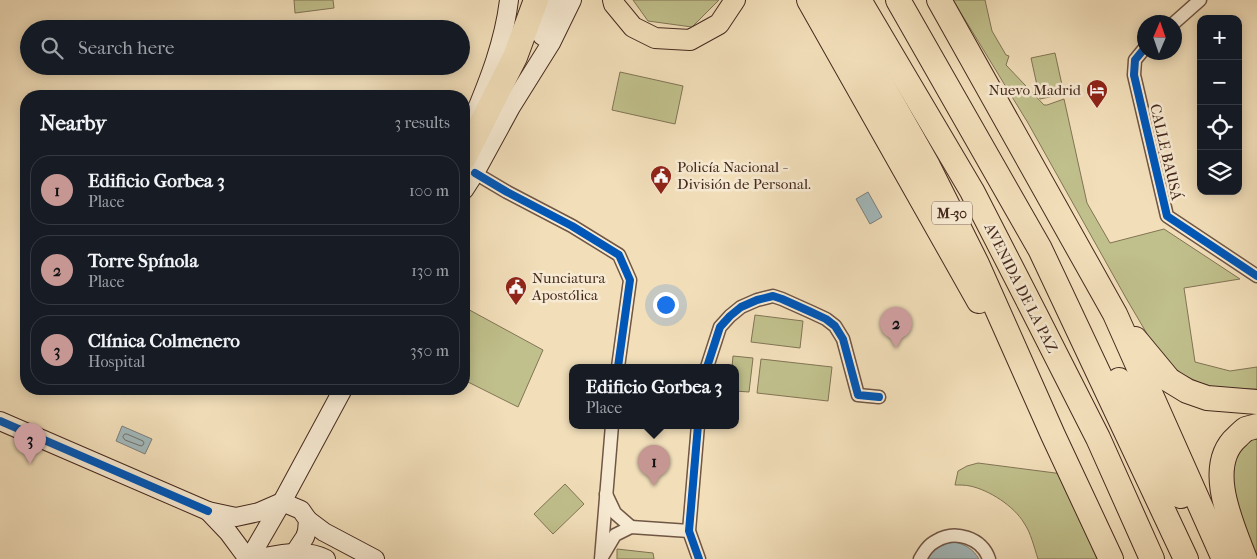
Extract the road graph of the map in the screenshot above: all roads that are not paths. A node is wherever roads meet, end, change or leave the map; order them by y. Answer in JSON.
{"nodes":[{"id":1,"x":509,"y":0,"type":"edge"},
{"id":2,"x":536,"y":0,"type":"edge"},
{"id":3,"x":556,"y":0,"type":"edge"},
{"id":4,"x":572,"y":0,"type":"edge"},
{"id":5,"x":613,"y":0,"type":"edge"},
{"id":6,"x":735,"y":0,"type":"edge"},
{"id":7,"x":809,"y":0,"type":"edge"},
{"id":8,"x":834,"y":0,"type":"edge"},
{"id":9,"x":858,"y":0,"type":"edge"},
{"id":10,"x":898,"y":0,"type":"edge"},
{"id":11,"x":939,"y":0,"type":"edge"},
{"id":12,"x":1200,"y":0,"type":"edge"},
{"id":13,"x":1182,"y":16,"type":"edge"},
{"id":14,"x":1137,"y":58,"type":"edge"},
{"id":15,"x":511,"y":107,"type":"junction"},
{"id":16,"x":470,"y":126,"type":"edge"},
{"id":17,"x":470,"y":166,"type":"edge"},
{"id":18,"x":1040,"y":249,"type":"junction"},
{"id":19,"x":1257,"y":276,"type":"edge"},
{"id":20,"x":1115,"y":314,"type":"junction"},
{"id":21,"x":618,"y":364,"type":"edge"},
{"id":22,"x":708,"y":364,"type":"edge"},
{"id":23,"x":340,"y":395,"type":"edge"},
{"id":24,"x":879,"y":397,"type":"dead end"},
{"id":25,"x":1257,"y":402,"type":"edge"},
{"id":26,"x":0,"y":421,"type":"edge"},
{"id":27,"x":1257,"y":426,"type":"edge"},
{"id":28,"x":612,"y":429,"type":"edge"},
{"id":29,"x":698,"y":429,"type":"edge"},
{"id":30,"x":1053,"y":435,"type":"junction"},
{"id":31,"x":606,"y":494,"type":"junction"},
{"id":32,"x":282,"y":502,"type":"junction"},
{"id":33,"x":308,"y":520,"type":"junction"},
{"id":34,"x":232,"y":524,"type":"junction"},
{"id":35,"x":632,"y":527,"type":"junction"},
{"id":36,"x":689,"y":531,"type":"junction"},
{"id":37,"x":295,"y":552,"type":"junction"},
{"id":38,"x":249,"y":559,"type":"edge"},
{"id":39,"x":254,"y":559,"type":"edge"},
{"id":40,"x":326,"y":559,"type":"edge"},
{"id":41,"x":374,"y":559,"type":"edge"},
{"id":42,"x":601,"y":559,"type":"edge"},
{"id":43,"x":700,"y":559,"type":"edge"},
{"id":44,"x":920,"y":559,"type":"edge"},
{"id":45,"x":989,"y":559,"type":"edge"},
{"id":46,"x":1111,"y":559,"type":"edge"},
{"id":47,"x":1152,"y":559,"type":"edge"},
{"id":48,"x":1186,"y":559,"type":"edge"},
{"id":49,"x":1214,"y":559,"type":"edge"},
{"id":50,"x":1224,"y":559,"type":"edge"},
{"id":51,"x":1245,"y":559,"type":"edge"}],
"edges":[{"from":1,"to":16,"type":"main road"},
{"from":2,"to":17,"type":"highway"},
{"from":3,"to":15,"type":"main road"},
{"from":4,"to":15,"type":"main road"},
{"from":5,"to":6,"type":"main road"},
{"from":7,"to":30,"type":"highway"},
{"from":8,"to":30,"type":"highway","number":"M-30"},
{"from":9,"to":47,"type":"highway","name":"AVENIDA DE LA PAZ","number":"M-30"},
{"from":10,"to":18,"type":"highway"},
{"from":11,"to":20,"type":"highway"},
{"from":12,"to":13,"type":"street"},
{"from":14,"to":19,"type":"street","name":"CALLE BAUSÁ"},
{"from":15,"to":17,"type":"main road"},
{"from":17,"to":21,"type":"street"},
{"from":18,"to":48,"type":"highway"},
{"from":18,"to":49,"type":"highway"},
{"from":20,"to":25,"type":"highway"},
{"from":20,"to":50,"type":"highway"},
{"from":22,"to":24,"type":"street"},
{"from":23,"to":32,"type":"main road"},
{"from":26,"to":34,"type":"main road"},
{"from":27,"to":51,"type":"highway"},
{"from":28,"to":31,"type":"street"},
{"from":29,"to":36,"type":"street"},
{"from":30,"to":46,"type":"highway","number":"M-30"},
{"from":31,"to":35,"type":"street"},
{"from":31,"to":42,"type":"street"},
{"from":32,"to":33,"type":"main road"},
{"from":32,"to":34,"type":"main road"},
{"from":32,"to":38,"type":"main road"},
{"from":33,"to":37,"type":"main road"},
{"from":33,"to":41,"type":"main road"},
{"from":34,"to":38,"type":"main road"},
{"from":35,"to":36,"type":"street"},
{"from":35,"to":42,"type":"street"},
{"from":36,"to":43,"type":"street"},
{"from":37,"to":39,"type":"main road"},
{"from":37,"to":40,"type":"main road"},
{"from":44,"to":45,"type":"street"}]}
